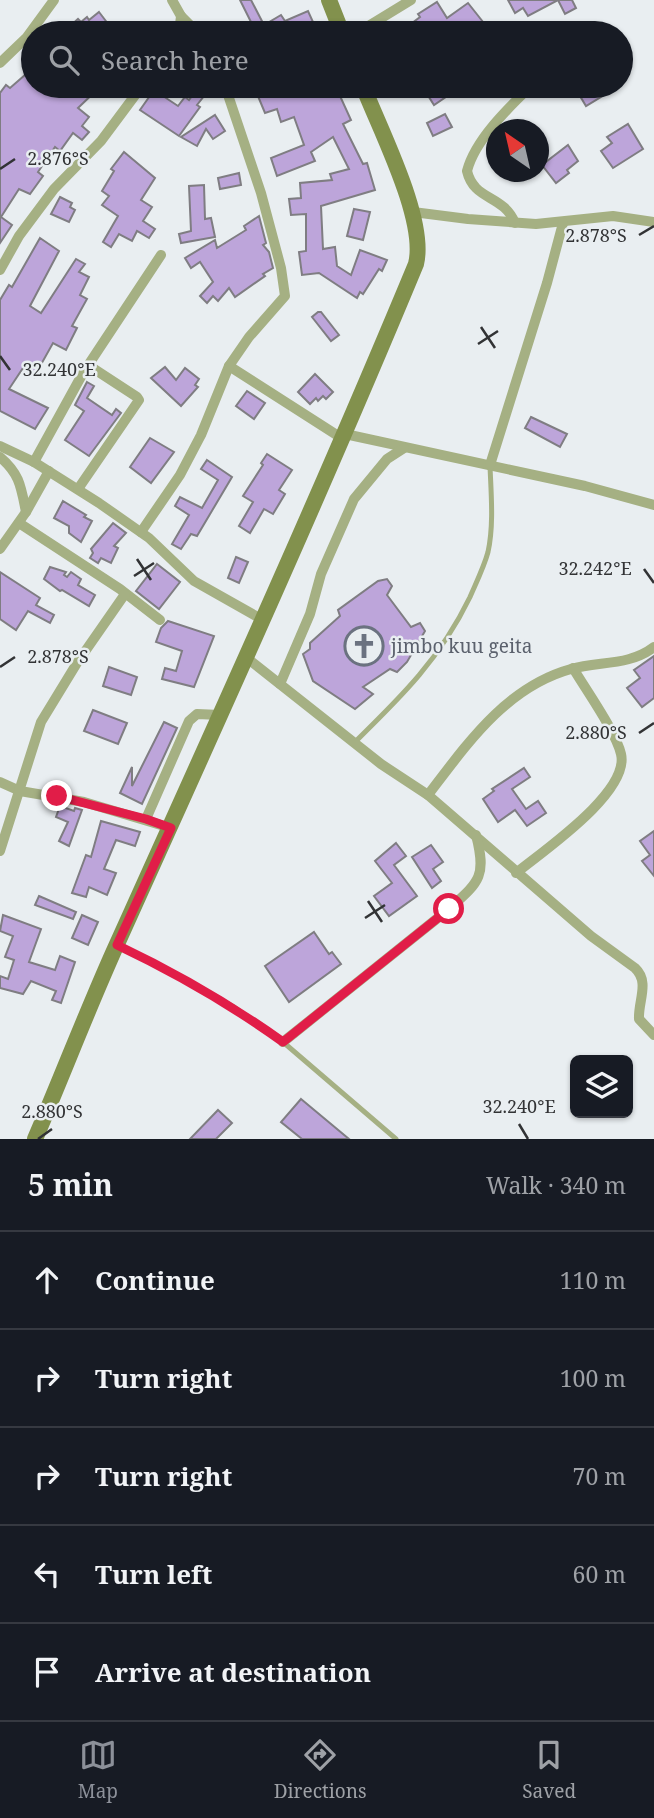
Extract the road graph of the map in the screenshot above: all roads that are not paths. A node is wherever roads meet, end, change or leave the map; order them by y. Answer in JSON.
{"nodes":[{"id":1,"x":54,"y":0,"type":"edge"},
{"id":2,"x":172,"y":0,"type":"edge"},
{"id":3,"x":329,"y":0,"type":"edge"},
{"id":4,"x":411,"y":0,"type":"edge"},
{"id":5,"x":181,"y":16,"type":"junction"},
{"id":6,"x":39,"y":21,"type":"edge"},
{"id":7,"x":180,"y":21,"type":"edge"},
{"id":8,"x":186,"y":21,"type":"edge"},
{"id":9,"x":337,"y":21,"type":"edge"},
{"id":10,"x":377,"y":21,"type":"edge"},
{"id":11,"x":21,"y":43,"type":"edge"},
{"id":12,"x":0,"y":63,"type":"edge"},
{"id":13,"x":133,"y":98,"type":"edge"},
{"id":14,"x":229,"y":98,"type":"edge"},
{"id":15,"x":368,"y":98,"type":"edge"},
{"id":16,"x":519,"y":98,"type":"edge"},
{"id":17,"x":413,"y":212,"type":"junction"},
{"id":18,"x":654,"y":222,"type":"edge"},
{"id":19,"x":515,"y":223,"type":"junction"},
{"id":20,"x":563,"y":223,"type":"junction"},
{"id":21,"x":161,"y":255,"type":"dead end"},
{"id":22,"x":0,"y":270,"type":"edge"},
{"id":23,"x":88,"y":365,"type":"junction"},
{"id":24,"x":229,"y":366,"type":"junction"},
{"id":25,"x":344,"y":437,"type":"junction"},
{"id":26,"x":0,"y":446,"type":"edge"},
{"id":27,"x":404,"y":448,"type":"junction"},
{"id":28,"x":0,"y":457,"type":"edge"},
{"id":29,"x":34,"y":462,"type":"junction"},
{"id":30,"x":490,"y":465,"type":"junction"},
{"id":31,"x":49,"y":471,"type":"junction"},
{"id":32,"x":78,"y":489,"type":"junction"},
{"id":33,"x":654,"y":505,"type":"edge"},
{"id":34,"x":26,"y":512,"type":"junction"},
{"id":35,"x":19,"y":523,"type":"junction"},
{"id":36,"x":141,"y":532,"type":"junction"},
{"id":37,"x":0,"y":549,"type":"edge"},
{"id":38,"x":125,"y":594,"type":"junction"},
{"id":39,"x":160,"y":620,"type":"dead end"},
{"id":40,"x":263,"y":620,"type":"junction"},
{"id":41,"x":654,"y":648,"type":"edge"},
{"id":42,"x":247,"y":658,"type":"junction"},
{"id":43,"x":573,"y":668,"type":"junction"},
{"id":44,"x":280,"y":684,"type":"junction"},
{"id":45,"x":220,"y":715,"type":"junction"},
{"id":46,"x":354,"y":743,"type":"junction"},
{"id":47,"x":0,"y":782,"type":"edge"},
{"id":48,"x":20,"y":790,"type":"junction"},
{"id":49,"x":428,"y":795,"type":"junction"},
{"id":50,"x":146,"y":819,"type":"junction"},
{"id":51,"x":171,"y":828,"type":"junction"},
{"id":52,"x":476,"y":835,"type":"junction"},
{"id":53,"x":0,"y":852,"type":"edge"},
{"id":54,"x":516,"y":873,"type":"junction"},
{"id":55,"x":117,"y":945,"type":"junction"},
{"id":56,"x":654,"y":1035,"type":"edge"},
{"id":57,"x":283,"y":1042,"type":"junction"},
{"id":58,"x":35,"y":1139,"type":"edge"},
{"id":59,"x":396,"y":1139,"type":"edge"}],
"edges":[{"from":1,"to":6,"type":"street"},
{"from":2,"to":5,"type":"street"},
{"from":3,"to":9,"type":"street"},
{"from":4,"to":10,"type":"street"},
{"from":5,"to":7,"type":"street"},
{"from":5,"to":8,"type":"street"},
{"from":11,"to":12,"type":"street"},
{"from":13,"to":22,"type":"street"},
{"from":14,"to":24,"type":"street"},
{"from":15,"to":17,"type":"street"},
{"from":16,"to":19,"type":"street"},
{"from":17,"to":19,"type":"street"},
{"from":17,"to":25,"type":"street"},
{"from":18,"to":20,"type":"street"},
{"from":19,"to":20,"type":"street"},
{"from":20,"to":30,"type":"street"},
{"from":21,"to":23,"type":"street"},
{"from":23,"to":29,"type":"street"},
{"from":23,"to":32,"type":"street"},
{"from":24,"to":25,"type":"street"},
{"from":24,"to":36,"type":"street"},
{"from":25,"to":27,"type":"street"},
{"from":25,"to":40,"type":"street"},
{"from":26,"to":29,"type":"street"},
{"from":27,"to":30,"type":"street"},
{"from":27,"to":44,"type":"street"},
{"from":28,"to":34,"type":"street"},
{"from":29,"to":31,"type":"street"},
{"from":30,"to":33,"type":"street"},
{"from":30,"to":46,"type":"lane"},
{"from":31,"to":32,"type":"street"},
{"from":31,"to":34,"type":"street"},
{"from":32,"to":36,"type":"street"},
{"from":34,"to":35,"type":"street"},
{"from":35,"to":37,"type":"street"},
{"from":35,"to":38,"type":"street"},
{"from":36,"to":40,"type":"street"},
{"from":38,"to":39,"type":"street"},
{"from":38,"to":48,"type":"street"},
{"from":40,"to":42,"type":"street"},
{"from":41,"to":43,"type":"street"},
{"from":42,"to":44,"type":"street"},
{"from":42,"to":45,"type":"street"},
{"from":43,"to":49,"type":"street"},
{"from":43,"to":54,"type":"street"},
{"from":44,"to":46,"type":"street"},
{"from":45,"to":50,"type":"street"},
{"from":45,"to":51,"type":"street"},
{"from":46,"to":49,"type":"street"},
{"from":47,"to":48,"type":"street"},
{"from":48,"to":50,"type":"street"},
{"from":48,"to":53,"type":"street"},
{"from":49,"to":52,"type":"street"},
{"from":50,"to":51,"type":"street"},
{"from":51,"to":55,"type":"street"},
{"from":52,"to":54,"type":"street"},
{"from":52,"to":57,"type":"street"},
{"from":54,"to":56,"type":"street"},
{"from":55,"to":57,"type":"lane"},
{"from":55,"to":58,"type":"street"},
{"from":57,"to":59,"type":"lane"}]}
